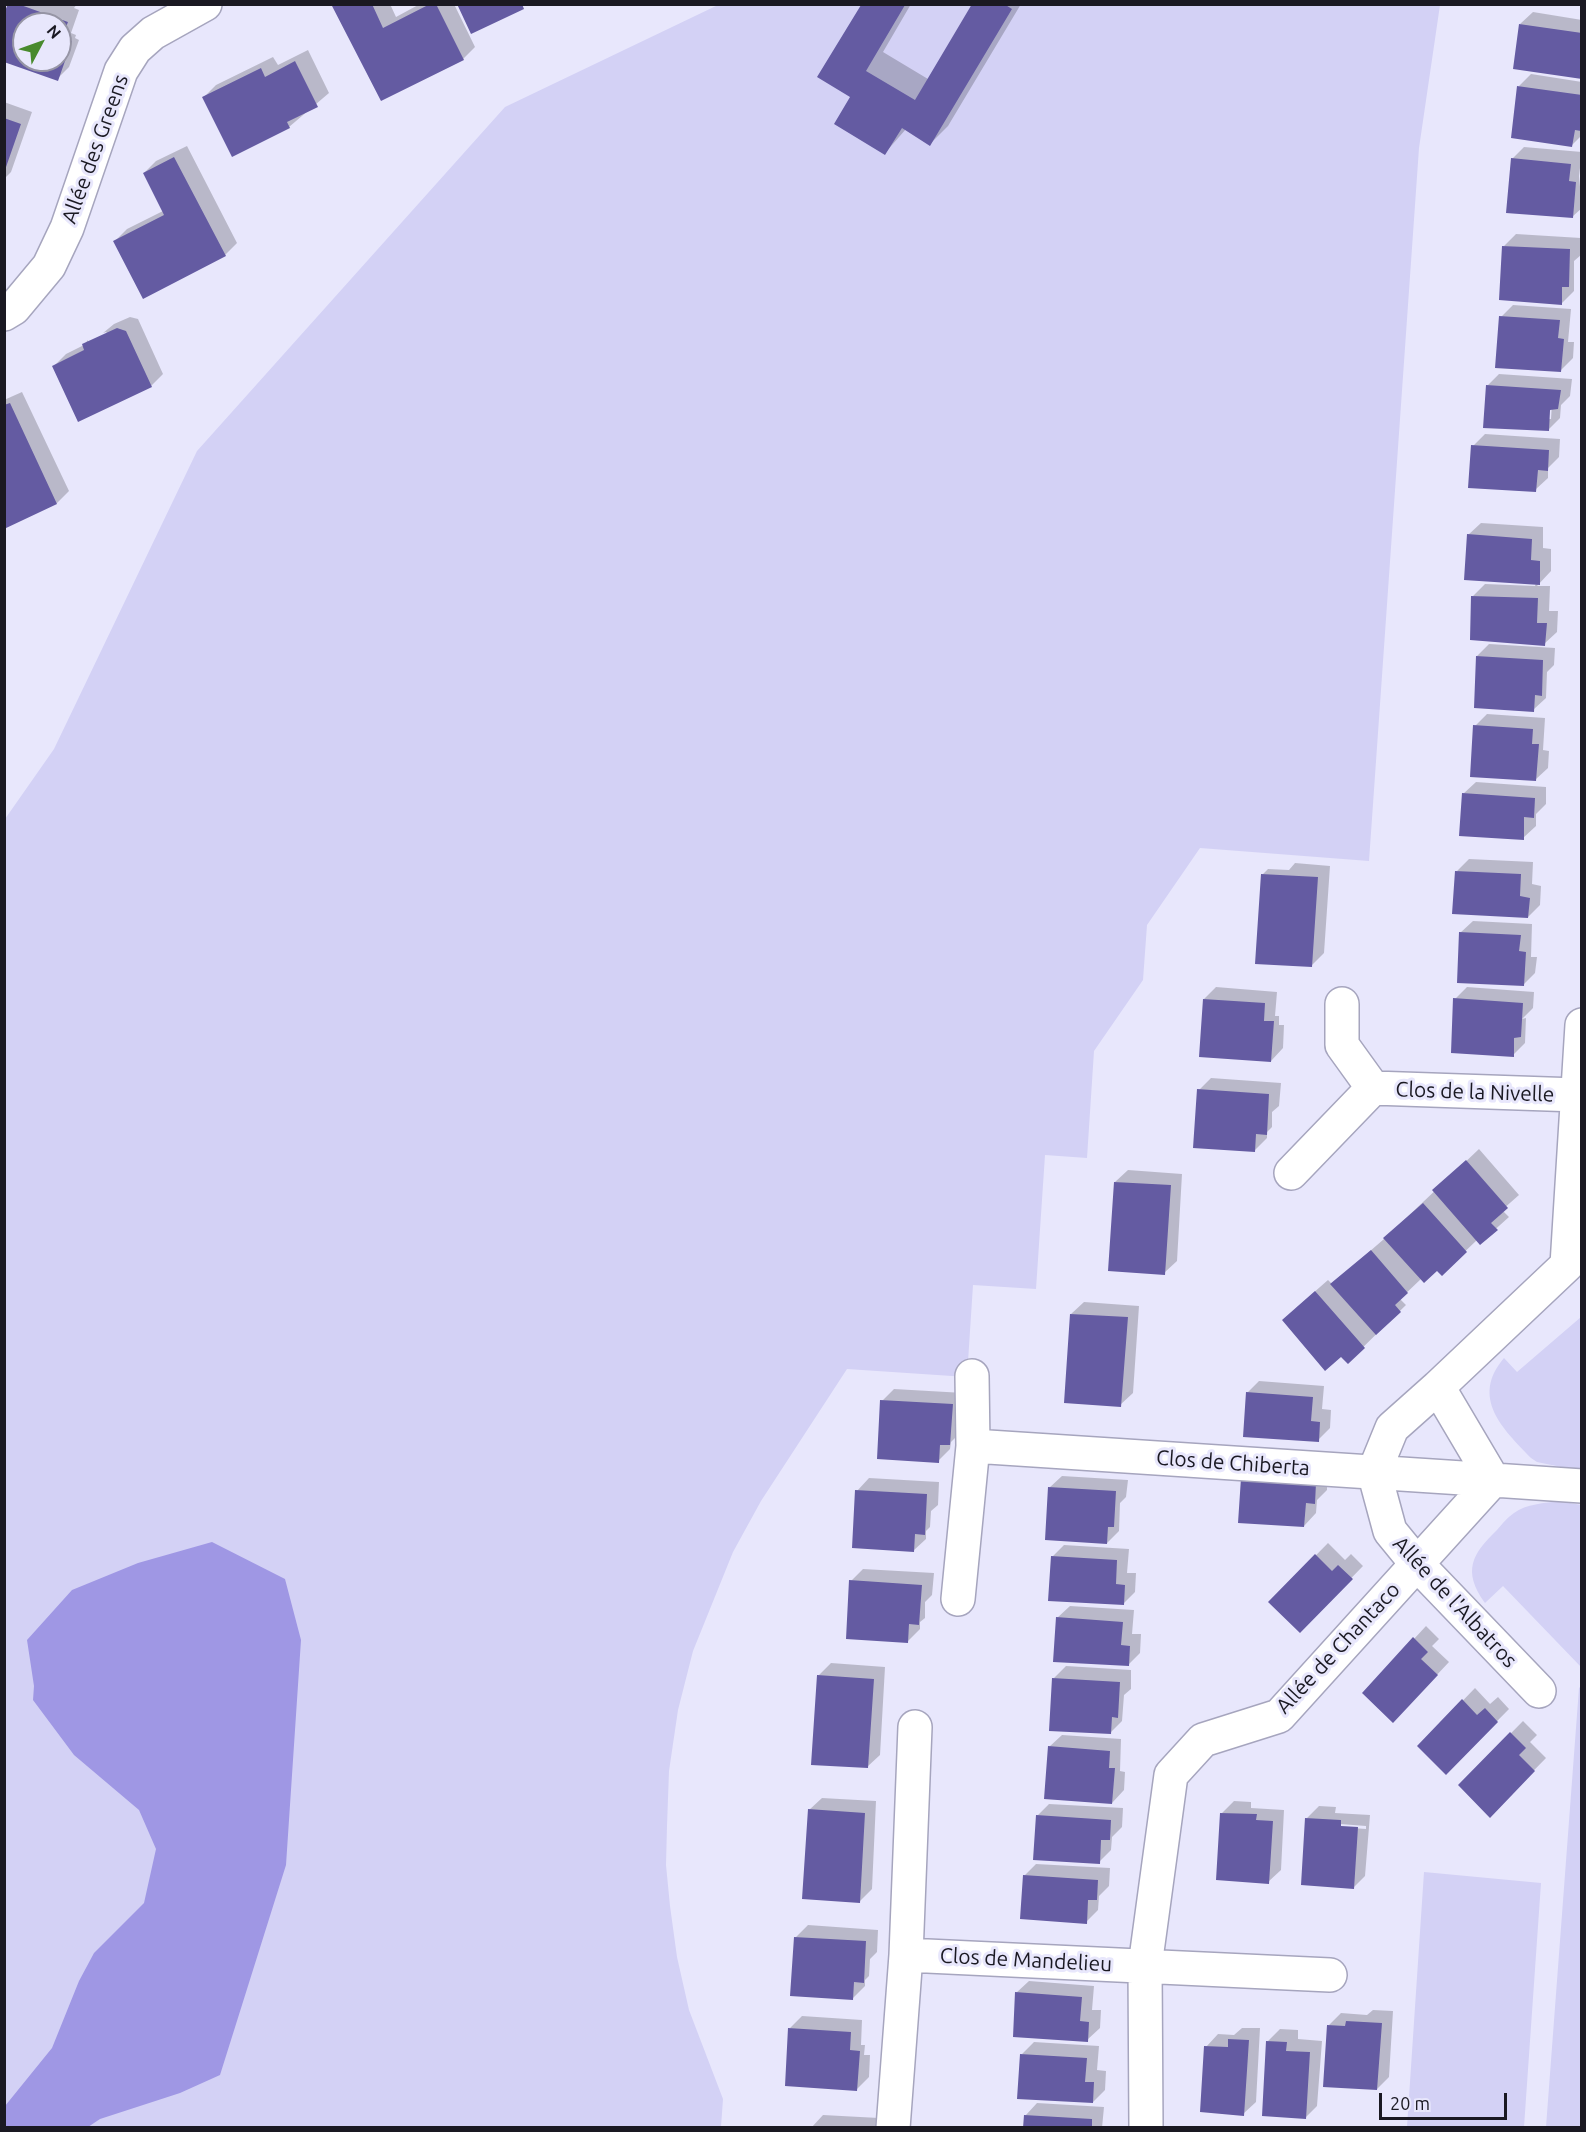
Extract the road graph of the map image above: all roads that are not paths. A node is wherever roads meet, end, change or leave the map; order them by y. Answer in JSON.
{"nodes":[{"id":1,"x":205,"y":4,"type":"edge"},
{"id":2,"x":4,"y":314,"type":"edge"},
{"id":3,"x":1342,"y":1004,"type":"dead end"},
{"id":4,"x":1581,"y":1025,"type":"edge"},
{"id":5,"x":1373,"y":1088,"type":"junction"},
{"id":6,"x":1577,"y":1095,"type":"junction"},
{"id":7,"x":1291,"y":1173,"type":"dead end"},
{"id":8,"x":972,"y":1376,"type":"dead end"},
{"id":9,"x":1438,"y":1387,"type":"junction"},
{"id":10,"x":973,"y":1446,"type":"junction"},
{"id":11,"x":1374,"y":1473,"type":"junction"},
{"id":12,"x":1493,"y":1480,"type":"junction"},
{"id":13,"x":1581,"y":1486,"type":"edge"},
{"id":14,"x":1417,"y":1564,"type":"junction"},
{"id":15,"x":958,"y":1599,"type":"dead end"},
{"id":16,"x":1539,"y":1691,"type":"dead end"},
{"id":17,"x":915,"y":1727,"type":"dead end"},
{"id":18,"x":906,"y":1955,"type":"junction"},
{"id":19,"x":1145,"y":1966,"type":"junction"},
{"id":20,"x":1330,"y":1975,"type":"dead end"},
{"id":21,"x":893,"y":2127,"type":"edge"},
{"id":22,"x":1146,"y":2127,"type":"edge"}],
"edges":[{"from":1,"to":2,"type":"street","name":"Allée des Greens"},
{"from":3,"to":5,"type":"street","name":"Clos de la Nivelle"},
{"from":4,"to":6,"type":"street"},
{"from":5,"to":6,"type":"street","name":"Clos de la Nivelle"},
{"from":5,"to":7,"type":"street","name":"Clos de la Nivelle"},
{"from":6,"to":9,"type":"street"},
{"from":8,"to":10,"type":"street"},
{"from":9,"to":11,"type":"street"},
{"from":9,"to":12,"type":"street"},
{"from":10,"to":11,"type":"street","name":"Clos de Chiberta"},
{"from":10,"to":15,"type":"street"},
{"from":11,"to":12,"type":"street","name":"Clos de Chiberta"},
{"from":11,"to":14,"type":"street","name":"Allée de l'Albatros"},
{"from":12,"to":13,"type":"street"},
{"from":12,"to":14,"type":"street","name":"Allée de Chantaco"},
{"from":14,"to":16,"type":"street","name":"Allée de l'Albatros"},
{"from":14,"to":19,"type":"street","name":"Allée de Chantaco"},
{"from":17,"to":18,"type":"street"},
{"from":18,"to":19,"type":"street","name":"Clos de Mandelieu"},
{"from":18,"to":21,"type":"street"},
{"from":19,"to":20,"type":"street"},
{"from":19,"to":22,"type":"street","name":"Allée de Chantaco"}]}
